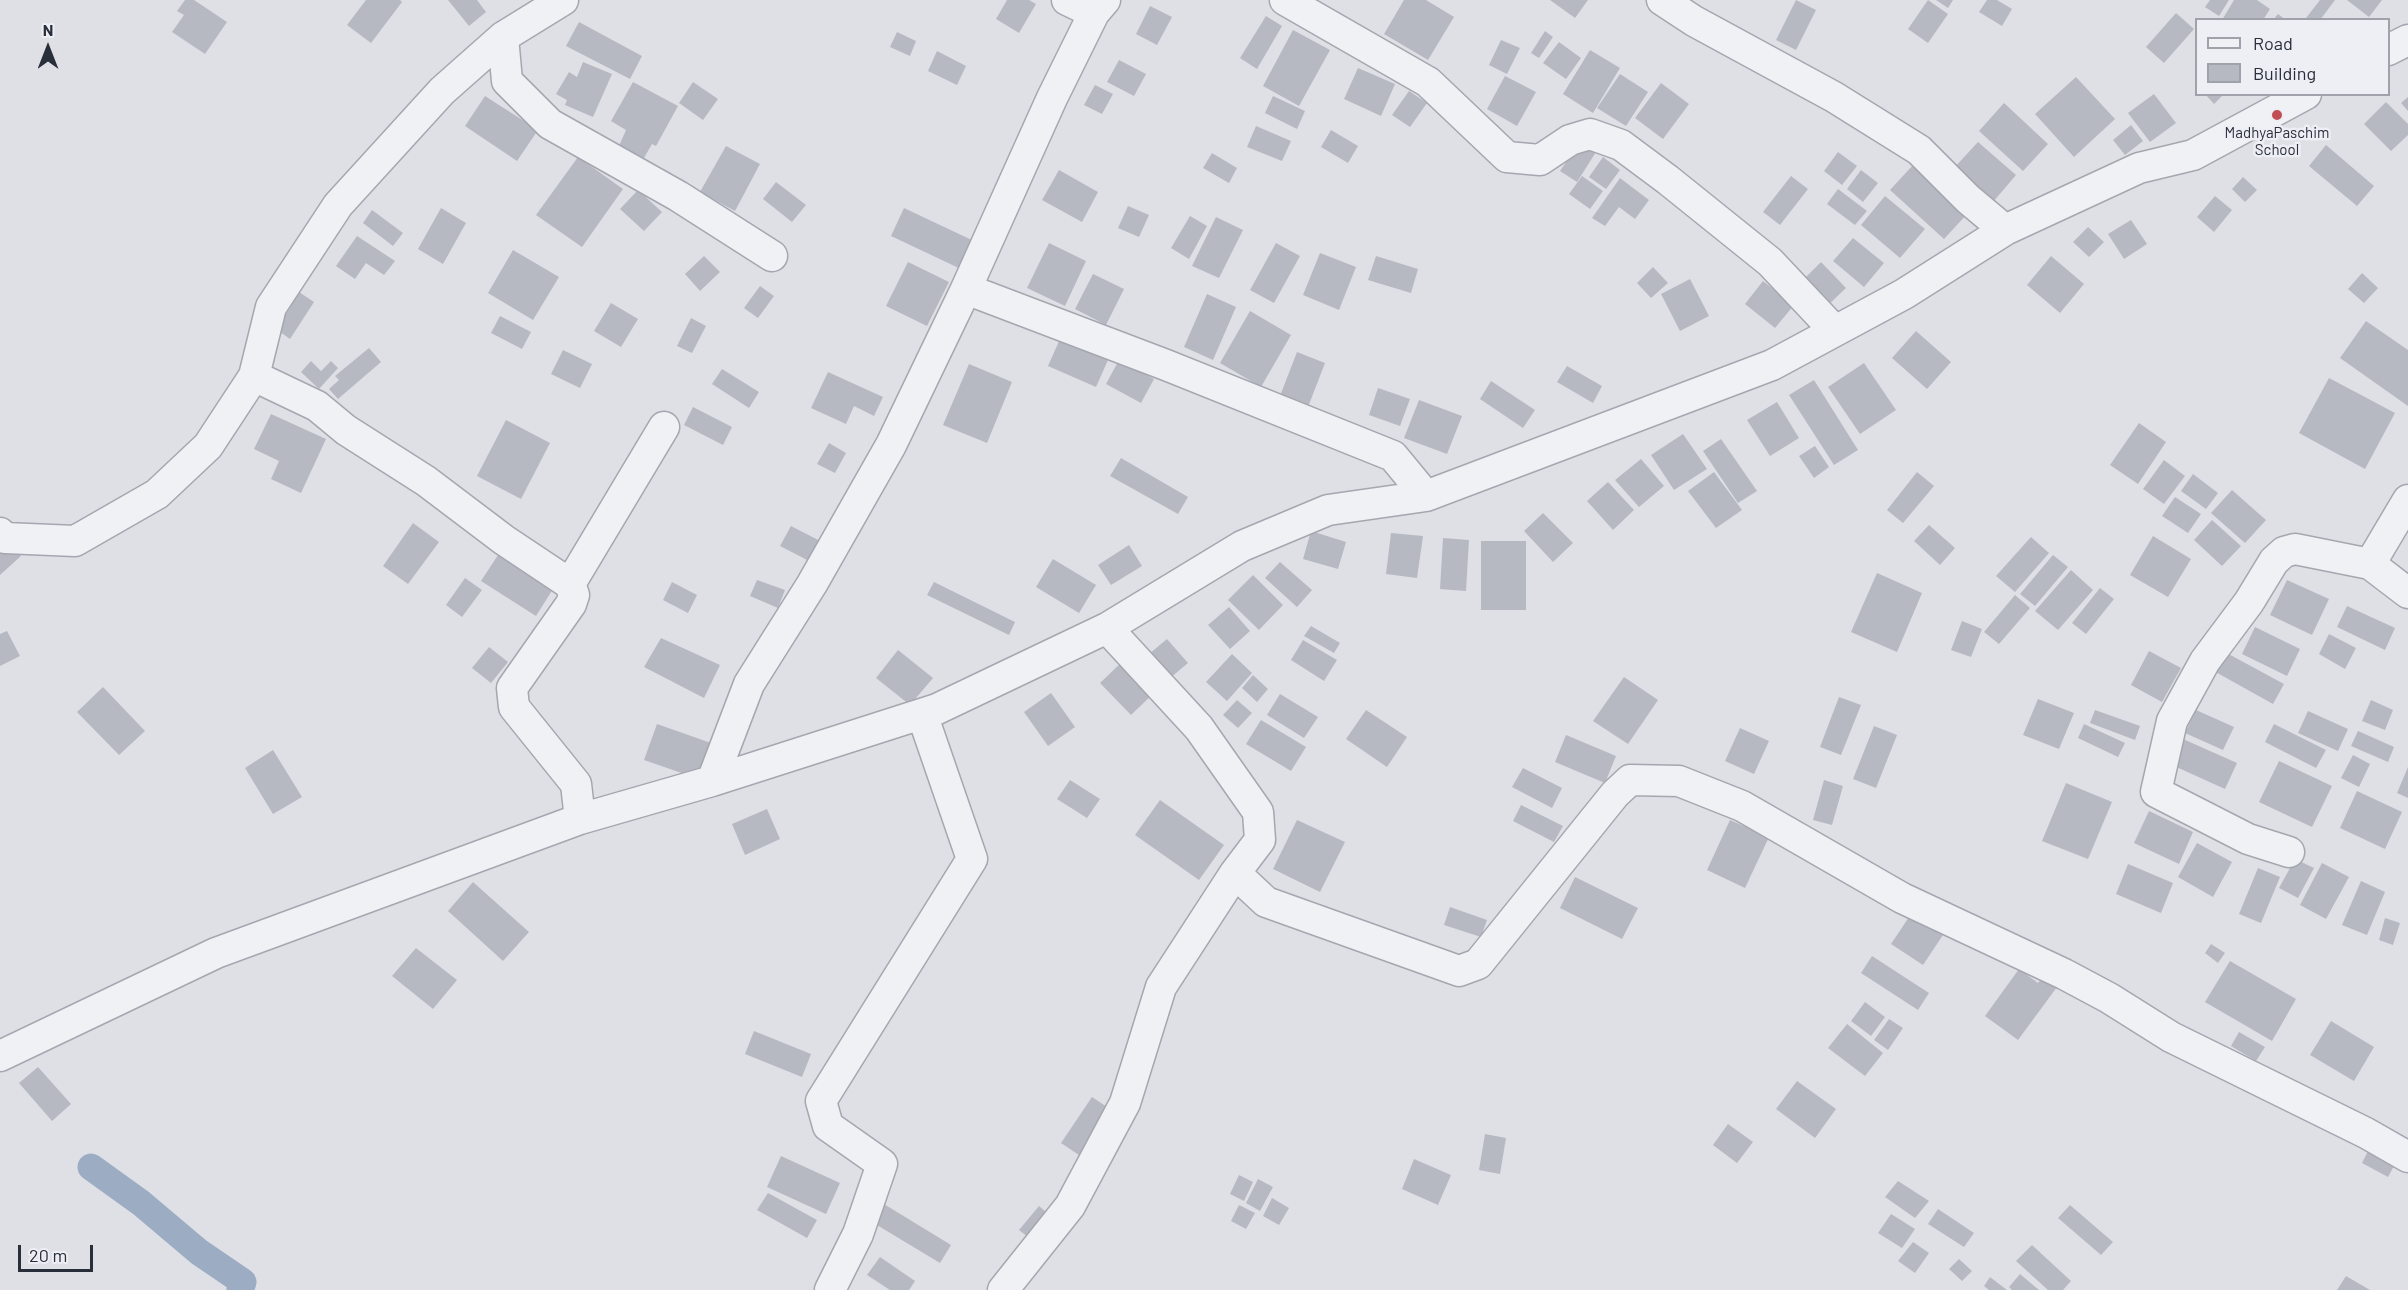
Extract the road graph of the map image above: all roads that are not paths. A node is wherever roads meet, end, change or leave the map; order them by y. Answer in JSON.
{"nodes":[{"id":1,"x":563,"y":0,"type":"edge"},
{"id":2,"x":1067,"y":0,"type":"edge"},
{"id":3,"x":1285,"y":0,"type":"edge"},
{"id":4,"x":1662,"y":0,"type":"edge"},
{"id":5,"x":1100,"y":7,"type":"edge"},
{"id":6,"x":504,"y":37,"type":"junction"},
{"id":7,"x":2408,"y":40,"type":"edge"},
{"id":8,"x":2390,"y":50,"type":"edge"},
{"id":9,"x":2302,"y":96,"type":"edge"},
{"id":10,"x":2005,"y":231,"type":"junction"},
{"id":11,"x":772,"y":256,"type":"dead end"},
{"id":12,"x":966,"y":289,"type":"junction"},
{"id":13,"x":1835,"y":331,"type":"junction"},
{"id":14,"x":254,"y":376,"type":"junction"},
{"id":15,"x":664,"y":427,"type":"dead end"},
{"id":16,"x":1426,"y":496,"type":"junction"},
{"id":17,"x":2408,"y":500,"type":"edge"},
{"id":18,"x":0,"y":533,"type":"edge"},
{"id":19,"x":2370,"y":564,"type":"junction"},
{"id":20,"x":570,"y":584,"type":"junction"},
{"id":21,"x":2408,"y":593,"type":"edge"},
{"id":22,"x":1107,"y":628,"type":"junction"},
{"id":23,"x":922,"y":714,"type":"junction"},
{"id":24,"x":712,"y":781,"type":"junction"},
{"id":25,"x":580,"y":819,"type":"junction"},
{"id":26,"x":2289,"y":852,"type":"dead end"},
{"id":27,"x":1235,"y":873,"type":"junction"},
{"id":28,"x":0,"y":1056,"type":"edge"},
{"id":29,"x":2408,"y":1157,"type":"edge"},
{"id":30,"x":830,"y":1290,"type":"edge"},
{"id":31,"x":1003,"y":1290,"type":"edge"}],
"edges":[{"from":1,"to":6,"type":"street"},
{"from":2,"to":5,"type":"street"},
{"from":3,"to":13,"type":"street"},
{"from":4,"to":10,"type":"street"},
{"from":5,"to":12,"type":"street"},
{"from":6,"to":11,"type":"street"},
{"from":6,"to":14,"type":"street"},
{"from":7,"to":8,"type":"street"},
{"from":9,"to":10,"type":"street"},
{"from":10,"to":13,"type":"street"},
{"from":12,"to":16,"type":"street"},
{"from":12,"to":24,"type":"street"},
{"from":13,"to":16,"type":"street"},
{"from":14,"to":18,"type":"street"},
{"from":14,"to":20,"type":"street"},
{"from":15,"to":20,"type":"street"},
{"from":16,"to":22,"type":"street"},
{"from":17,"to":19,"type":"street"},
{"from":19,"to":21,"type":"street"},
{"from":19,"to":26,"type":"street"},
{"from":20,"to":25,"type":"street"},
{"from":22,"to":23,"type":"street"},
{"from":22,"to":27,"type":"street"},
{"from":23,"to":24,"type":"street"},
{"from":23,"to":30,"type":"street"},
{"from":24,"to":25,"type":"street"},
{"from":25,"to":28,"type":"street"},
{"from":27,"to":29,"type":"street"},
{"from":27,"to":31,"type":"street"}]}
